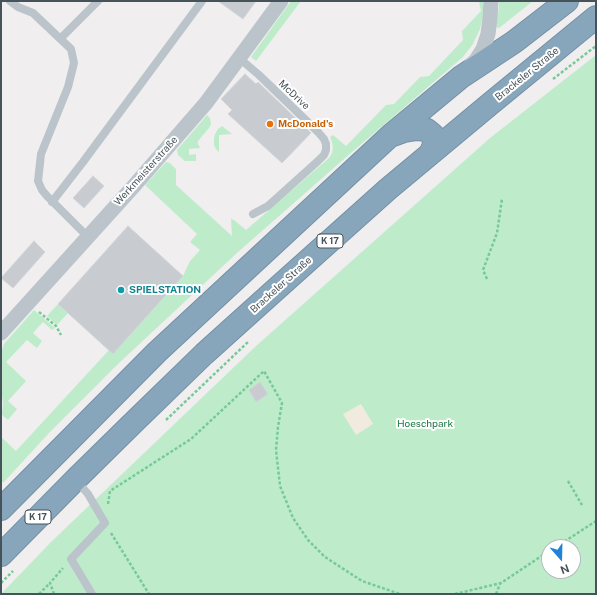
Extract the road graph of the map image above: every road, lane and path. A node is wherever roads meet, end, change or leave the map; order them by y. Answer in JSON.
{"nodes":[{"id":1,"x":10,"y":1,"type":"edge"},
{"id":2,"x":98,"y":1,"type":"edge"},
{"id":3,"x":202,"y":1,"type":"edge"},
{"id":4,"x":281,"y":1,"type":"edge"},
{"id":5,"x":491,"y":1,"type":"edge"},
{"id":6,"x":567,"y":1,"type":"edge"},
{"id":7,"x":596,"y":17,"type":"edge"},
{"id":8,"x":60,"y":38,"type":"junction"},
{"id":9,"x":596,"y":46,"type":"edge"},
{"id":10,"x":239,"y":58,"type":"junction"},
{"id":11,"x":461,"y":77,"type":"junction"},
{"id":12,"x":549,"y":82,"type":"dead end"},
{"id":13,"x":390,"y":135,"type":"junction"},
{"id":14,"x":430,"y":154,"type":"junction"},
{"id":15,"x":502,"y":199,"type":"dead end"},
{"id":16,"x":52,"y":202,"type":"junction"},
{"id":17,"x":253,"y":214,"type":"dead end"},
{"id":18,"x":88,"y":237,"type":"junction"},
{"id":19,"x":487,"y":279,"type":"dead end"},
{"id":20,"x":28,"y":302,"type":"junction"},
{"id":21,"x":1,"y":333,"type":"edge"},
{"id":22,"x":61,"y":335,"type":"dead end"},
{"id":23,"x":251,"y":340,"type":"dead end"},
{"id":24,"x":163,"y":423,"type":"dead end"},
{"id":25,"x":76,"y":479,"type":"junction"},
{"id":26,"x":568,"y":481,"type":"dead end"},
{"id":27,"x":582,"y":505,"type":"dead end"},
{"id":28,"x":1,"y":509,"type":"edge"},
{"id":29,"x":596,"y":521,"type":"edge"},
{"id":30,"x":105,"y":522,"type":"junction"},
{"id":31,"x":568,"y":539,"type":"edge"},
{"id":32,"x":541,"y":556,"type":"edge"},
{"id":33,"x":71,"y":559,"type":"junction"},
{"id":34,"x":9,"y":561,"type":"edge"},
{"id":35,"x":1,"y":583,"type":"edge"},
{"id":36,"x":50,"y":583,"type":"junction"},
{"id":37,"x":501,"y":583,"type":"junction"},
{"id":38,"x":39,"y":594,"type":"edge"},
{"id":39,"x":54,"y":594,"type":"edge"},
{"id":40,"x":92,"y":594,"type":"edge"},
{"id":41,"x":149,"y":594,"type":"edge"},
{"id":42,"x":400,"y":594,"type":"edge"},
{"id":43,"x":455,"y":594,"type":"edge"},
{"id":44,"x":496,"y":594,"type":"edge"}],
"edges":[{"from":1,"to":8,"type":"lane"},
{"from":2,"to":8,"type":"lane"},
{"from":3,"to":16,"type":"lane"},
{"from":4,"to":10,"type":"street","name":"Werkmeisterstraße"},
{"from":5,"to":11,"type":"street"},
{"from":6,"to":11,"type":"highway"},
{"from":7,"to":14,"type":"highway","name":"Brackeler Straße","number":"K 17"},
{"from":8,"to":16,"type":"lane"},
{"from":9,"to":12,"type":"path"},
{"from":10,"to":17,"type":"lane","name":"McDrive"},
{"from":10,"to":18,"type":"street","name":"Werkmeisterstraße"},
{"from":11,"to":13,"type":"highway"},
{"from":13,"to":14,"type":"highway"},
{"from":13,"to":28,"type":"highway"},
{"from":14,"to":25,"type":"highway","name":"Brackeler Straße","number":"K 17"},
{"from":15,"to":19,"type":"path"},
{"from":16,"to":18,"type":"lane"},
{"from":18,"to":20,"type":"street","name":"Werkmeisterstraße"},
{"from":20,"to":21,"type":"street","name":"Werkmeisterstraße"},
{"from":20,"to":22,"type":"path"},
{"from":23,"to":24,"type":"path"},
{"from":25,"to":30,"type":"lane"},
{"from":25,"to":34,"type":"highway","name":"Brackeler Straße","number":"K 17"},
{"from":26,"to":27,"type":"path"},
{"from":29,"to":31,"type":"path"},
{"from":30,"to":33,"type":"lane"},
{"from":30,"to":41,"type":"path"},
{"from":30,"to":42,"type":"path"},
{"from":32,"to":37,"type":"path"},
{"from":33,"to":36,"type":"path"},
{"from":33,"to":40,"type":"lane"},
{"from":34,"to":35,"type":"path"},
{"from":36,"to":38,"type":"path"},
{"from":36,"to":39,"type":"path"},
{"from":37,"to":43,"type":"path"},
{"from":37,"to":44,"type":"path"}]}
